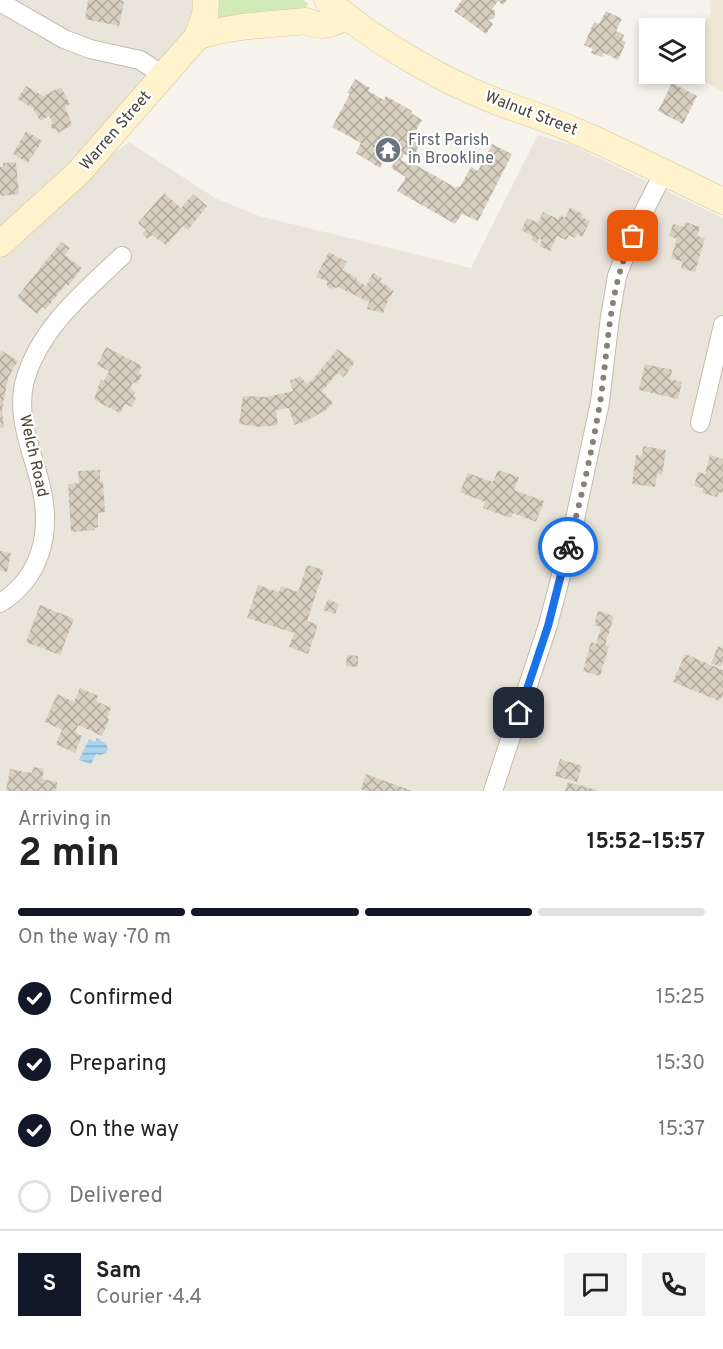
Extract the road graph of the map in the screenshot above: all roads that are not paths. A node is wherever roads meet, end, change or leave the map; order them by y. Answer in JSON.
{"nodes":[{"id":1,"x":206,"y":0,"type":"edge"},
{"id":2,"x":0,"y":2,"type":"edge"},
{"id":3,"x":336,"y":8,"type":"edge"},
{"id":4,"x":197,"y":37,"type":"junction"},
{"id":5,"x":163,"y":75,"type":"junction"},
{"id":6,"x":664,"y":172,"type":"junction"},
{"id":7,"x":723,"y":201,"type":"edge"},
{"id":8,"x":0,"y":244,"type":"edge"},
{"id":9,"x":122,"y":256,"type":"dead end"},
{"id":10,"x":723,"y":325,"type":"edge"},
{"id":11,"x":699,"y":423,"type":"dead end"},
{"id":12,"x":0,"y":603,"type":"edge"},
{"id":13,"x":494,"y":791,"type":"edge"}],
"edges":[{"from":1,"to":4,"type":"street","name":"Warren Street"},
{"from":2,"to":5,"type":"street"},
{"from":3,"to":4,"type":"street","name":"Walnut Street"},
{"from":3,"to":6,"type":"street","name":"Walnut Street"},
{"from":4,"to":5,"type":"street","name":"Warren Street"},
{"from":5,"to":8,"type":"street","name":"Warren Street"},
{"from":6,"to":7,"type":"street","name":"Walnut Street"},
{"from":6,"to":13,"type":"street"},
{"from":9,"to":12,"type":"street","name":"Welch Road"},
{"from":10,"to":11,"type":"street"}]}
